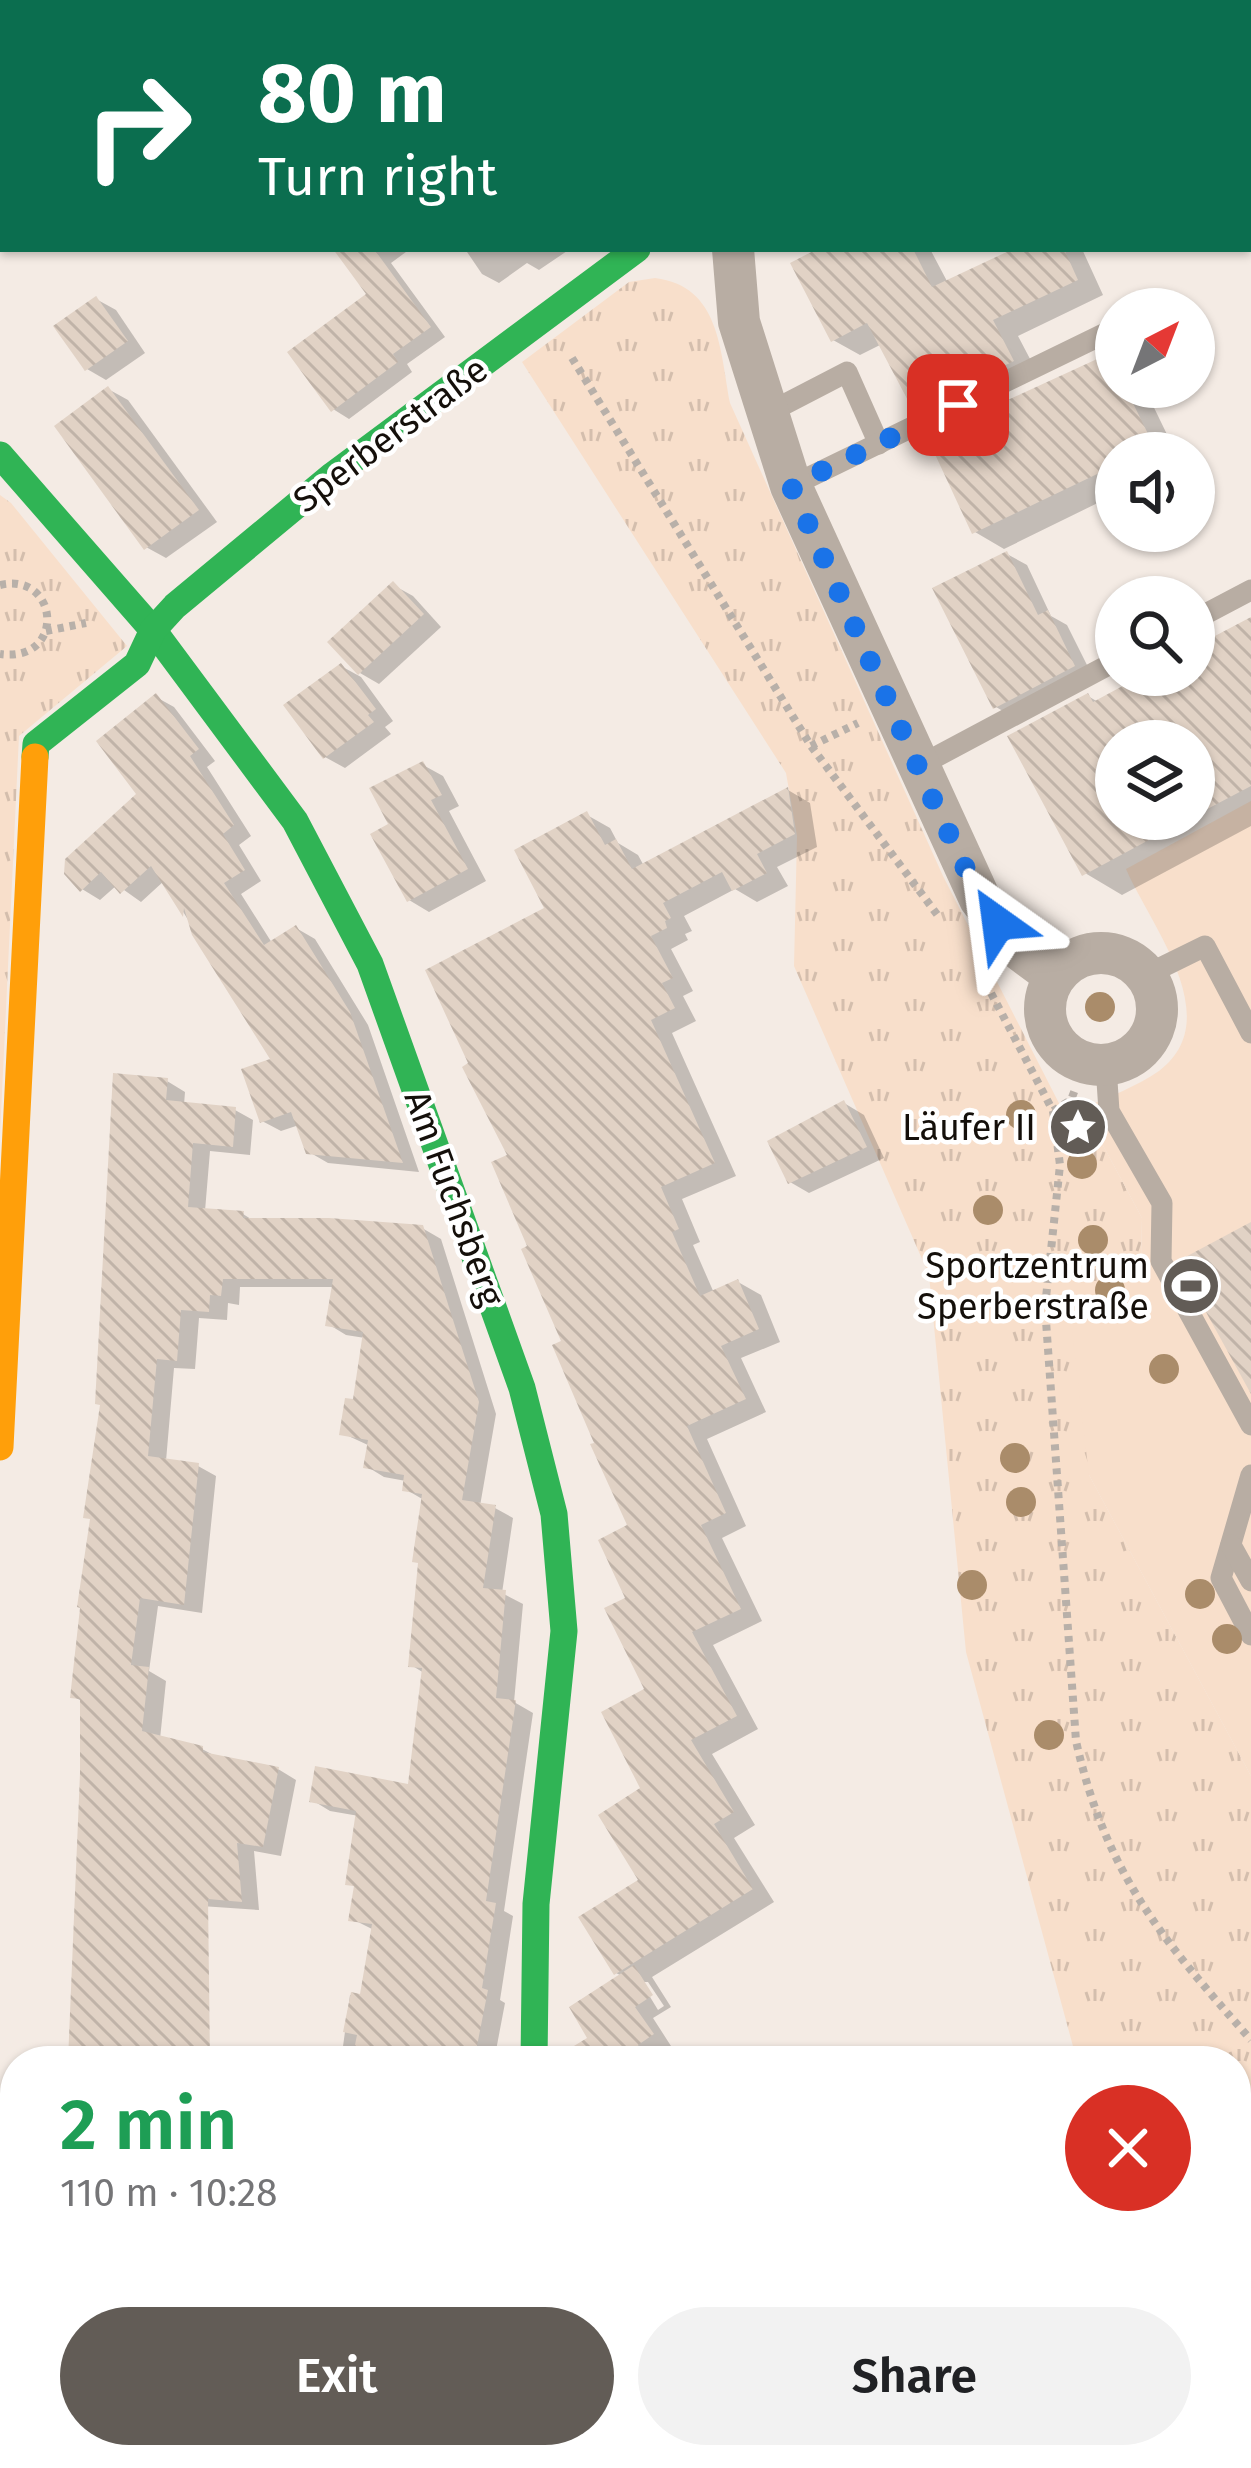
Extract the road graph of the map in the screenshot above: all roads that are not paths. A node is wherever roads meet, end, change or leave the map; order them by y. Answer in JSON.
{"nodes":[{"id":1,"x":633,"y":252,"type":"edge"},
{"id":2,"x":733,"y":252,"type":"edge"},
{"id":3,"x":1095,"y":338,"type":"edge"},
{"id":4,"x":765,"y":414,"type":"junction"},
{"id":5,"x":0,"y":435,"type":"edge"},
{"id":6,"x":879,"y":444,"type":"junction"},
{"id":7,"x":1,"y":455,"type":"edge"},
{"id":8,"x":791,"y":486,"type":"junction"},
{"id":9,"x":1251,"y":590,"type":"edge"},
{"id":10,"x":1215,"y":609,"type":"edge"},
{"id":11,"x":153,"y":630,"type":"junction"},
{"id":12,"x":1095,"y":672,"type":"edge"},
{"id":13,"x":917,"y":767,"type":"junction"},
{"id":14,"x":1146,"y":975,"type":"junction"},
{"id":15,"x":1055,"y":976,"type":"junction"},
{"id":16,"x":11,"y":1001,"type":"edge"},
{"id":17,"x":1251,"y":1033,"type":"edge"},
{"id":18,"x":1106,"y":1066,"type":"junction"},
{"id":19,"x":1251,"y":1425,"type":"edge"},
{"id":20,"x":0,"y":1447,"type":"edge"},
{"id":21,"x":1251,"y":1475,"type":"edge"},
{"id":22,"x":1231,"y":1545,"type":"junction"},
{"id":23,"x":1251,"y":1581,"type":"edge"},
{"id":24,"x":1251,"y":1635,"type":"edge"},
{"id":25,"x":534,"y":2046,"type":"edge"}],
"edges":[{"from":1,"to":11,"type":"street","name":"Sperberstraße"},
{"from":2,"to":4,"type":"street"},
{"from":3,"to":6,"type":"lane"},
{"from":4,"to":6,"type":"lane"},
{"from":4,"to":8,"type":"street"},
{"from":5,"to":7,"type":"street"},
{"from":6,"to":8,"type":"lane"},
{"from":7,"to":11,"type":"street","name":"Am Fuchsberg"},
{"from":8,"to":13,"type":"street"},
{"from":9,"to":10,"type":"lane"},
{"from":11,"to":16,"type":"street","name":"Sperberstraße"},
{"from":11,"to":25,"type":"street","name":"Am Fuchsberg"},
{"from":12,"to":13,"type":"lane"},
{"from":13,"to":15,"type":"street"},
{"from":14,"to":15,"type":"street"},
{"from":14,"to":17,"type":"lane"},
{"from":14,"to":18,"type":"street"},
{"from":15,"to":18,"type":"street"},
{"from":16,"to":20,"type":"street","name":"Sperberstraße"},
{"from":18,"to":19,"type":"lane"},
{"from":21,"to":22,"type":"lane"},
{"from":22,"to":23,"type":"lane"},
{"from":22,"to":24,"type":"lane"}]}
